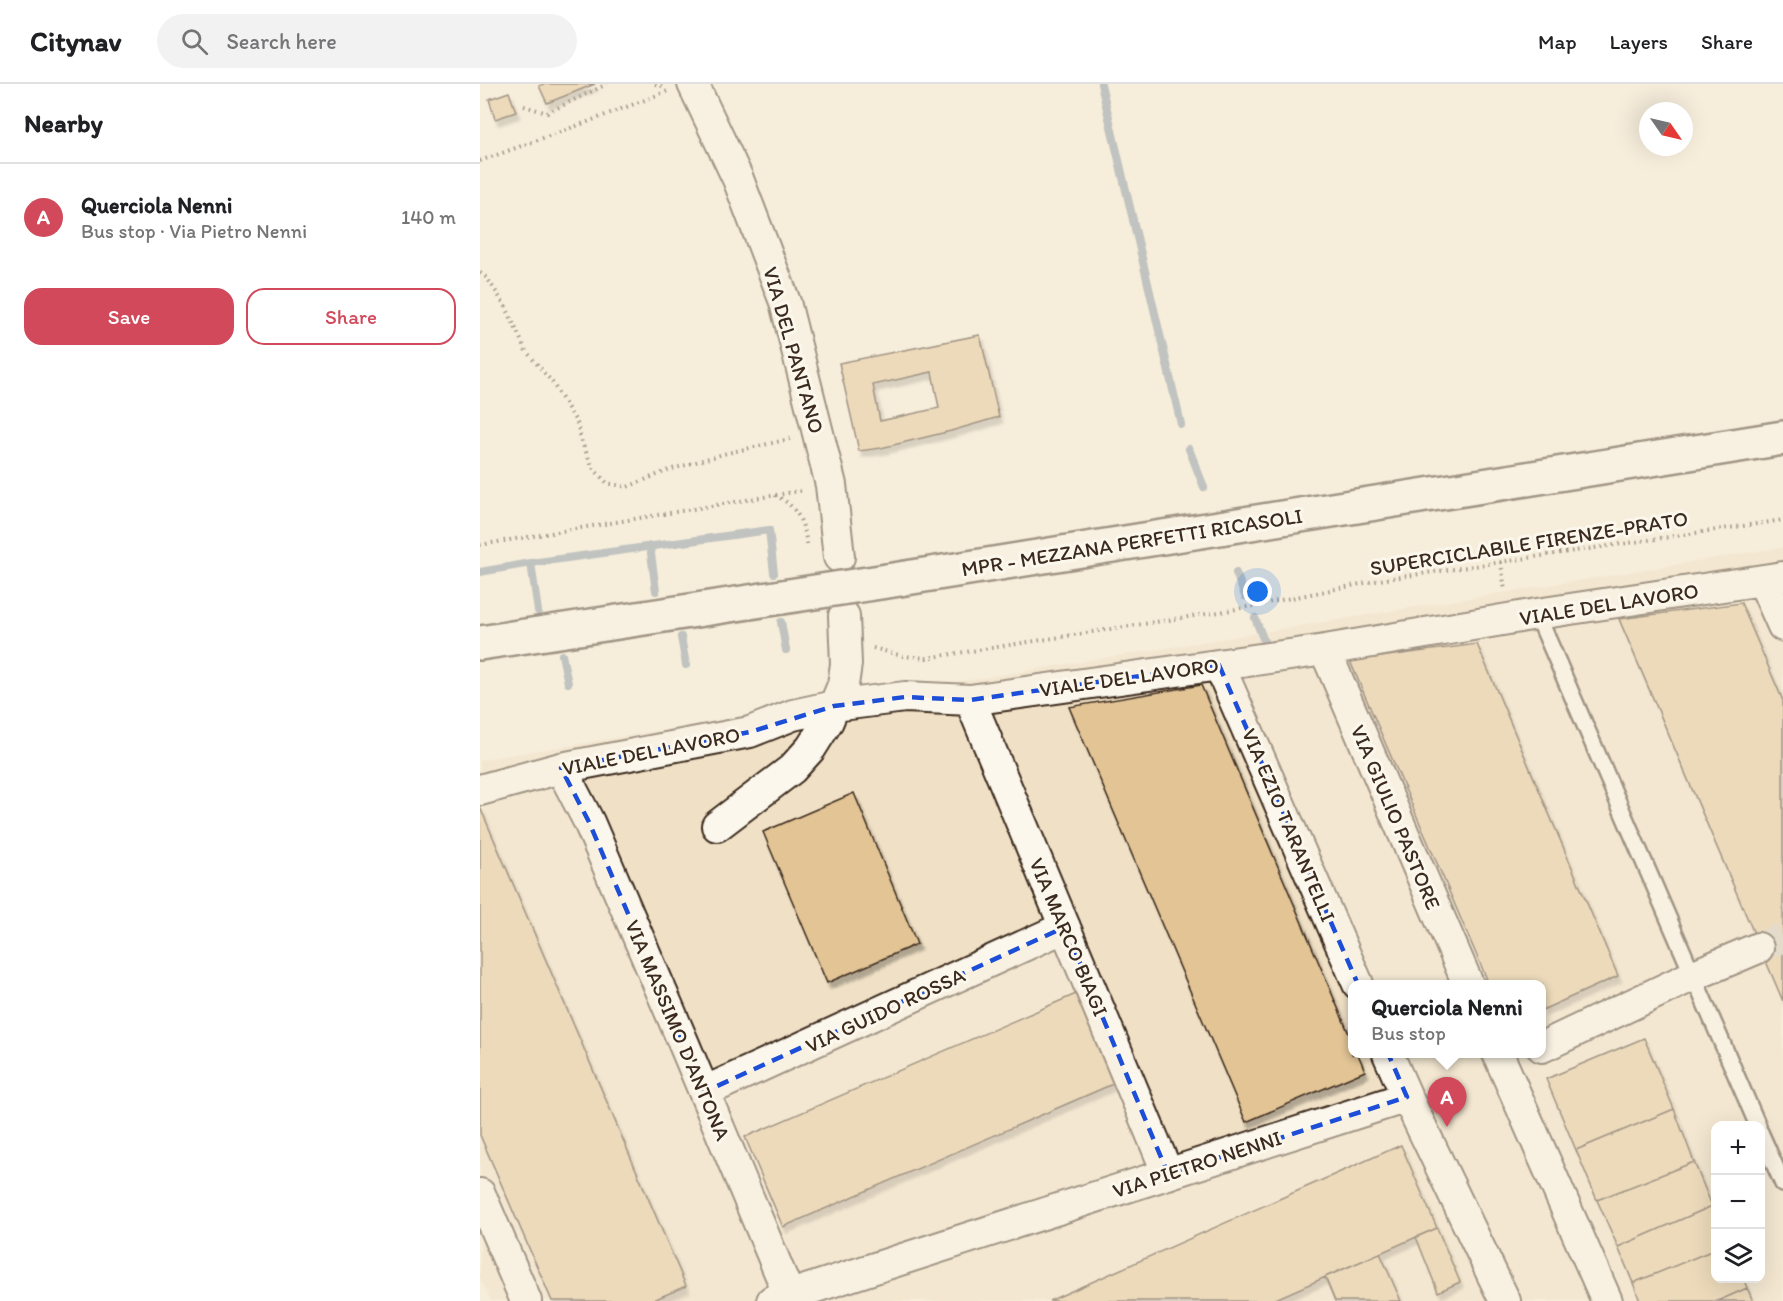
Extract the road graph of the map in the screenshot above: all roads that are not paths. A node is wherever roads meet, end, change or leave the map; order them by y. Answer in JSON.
{"nodes":[{"id":1,"x":683,"y":86,"type":"edge"},
{"id":2,"x":1783,"y":438,"type":"edge"},
{"id":3,"x":839,"y":557,"type":"dead end"},
{"id":4,"x":1773,"y":579,"type":"edge"},
{"id":5,"x":1537,"y":614,"type":"junction"},
{"id":6,"x":844,"y":616,"type":"dead end"},
{"id":7,"x":1783,"y":626,"type":"edge"},
{"id":8,"x":480,"y":643,"type":"edge"},
{"id":9,"x":1324,"y":650,"type":"junction"},
{"id":10,"x":1219,"y":665,"type":"junction"},
{"id":11,"x":970,"y":700,"type":"junction"},
{"id":12,"x":834,"y":706,"type":"junction"},
{"id":13,"x":561,"y":768,"type":"junction"},
{"id":14,"x":480,"y":790,"type":"edge"},
{"id":15,"x":717,"y":825,"type":"dead end"},
{"id":16,"x":1065,"y":927,"type":"junction"},
{"id":17,"x":1758,"y":948,"type":"tunnel mouth"},
{"id":18,"x":1692,"y":976,"type":"junction"},
{"id":19,"x":1356,"y":980,"type":"edge"},
{"id":20,"x":1466,"y":980,"type":"edge"},
{"id":21,"x":1546,"y":1045,"type":"edge"},
{"id":22,"x":1390,"y":1058,"type":"edge"},
{"id":23,"x":1510,"y":1058,"type":"edge"},
{"id":24,"x":704,"y":1092,"type":"junction"},
{"id":25,"x":1407,"y":1097,"type":"junction"},
{"id":26,"x":1756,"y":1121,"type":"edge"},
{"id":27,"x":1765,"y":1141,"type":"edge"},
{"id":28,"x":1168,"y":1174,"type":"junction"},
{"id":29,"x":1783,"y":1184,"type":"edge"},
{"id":30,"x":480,"y":1194,"type":"edge"},
{"id":31,"x":781,"y":1298,"type":"edge"},
{"id":32,"x":526,"y":1301,"type":"edge"},
{"id":33,"x":1505,"y":1301,"type":"edge"},
{"id":34,"x":1607,"y":1301,"type":"edge"}],
"edges":[{"from":1,"to":3,"type":"street","name":"VIA DEL PANTANO"},
{"from":2,"to":8,"type":"main road","name":"MPR - MEZZANA PERFETTI RICASOLI","bridge":true},
{"from":4,"to":5,"type":"street","name":"VIALE DEL LAVORO"},
{"from":4,"to":7,"type":"street"},
{"from":5,"to":9,"type":"street","name":"VIALE DEL LAVORO"},
{"from":5,"to":18,"type":"lane"},
{"from":6,"to":12,"type":"street"},
{"from":9,"to":10,"type":"street","name":"VIALE DEL LAVORO"},
{"from":9,"to":20,"type":"street","name":"VIA GIULIO PASTORE"},
{"from":10,"to":11,"type":"street","name":"VIALE DEL LAVORO"},
{"from":10,"to":19,"type":"street","name":"VIA EZIO TARANTELLI"},
{"from":11,"to":12,"type":"street","name":"VIALE DEL LAVORO"},
{"from":11,"to":16,"type":"street","name":"VIA MARCO BIAGI"},
{"from":12,"to":13,"type":"street","name":"VIALE DEL LAVORO"},
{"from":12,"to":15,"type":"street"},
{"from":13,"to":14,"type":"street","name":"VIALE DEL LAVORO"},
{"from":13,"to":24,"type":"street","name":"VIA MASSIMO D'ANTONA"},
{"from":16,"to":24,"type":"street","name":"VIA GUIDO ROSSA"},
{"from":16,"to":28,"type":"street","name":"VIA MARCO BIAGI"},
{"from":17,"to":18,"type":"street"},
{"from":18,"to":21,"type":"street"},
{"from":18,"to":26,"type":"lane"},
{"from":22,"to":25,"type":"street"},
{"from":23,"to":34,"type":"street"},
{"from":24,"to":31,"type":"street","name":"VIA MASSIMO D'ANTONA"},
{"from":25,"to":28,"type":"street","name":"VIA PIETRO NENNI"},
{"from":25,"to":33,"type":"street"},
{"from":27,"to":29,"type":"lane"},
{"from":28,"to":31,"type":"street","name":"VIA PIETRO NENNI"},
{"from":30,"to":32,"type":"street"}]}
